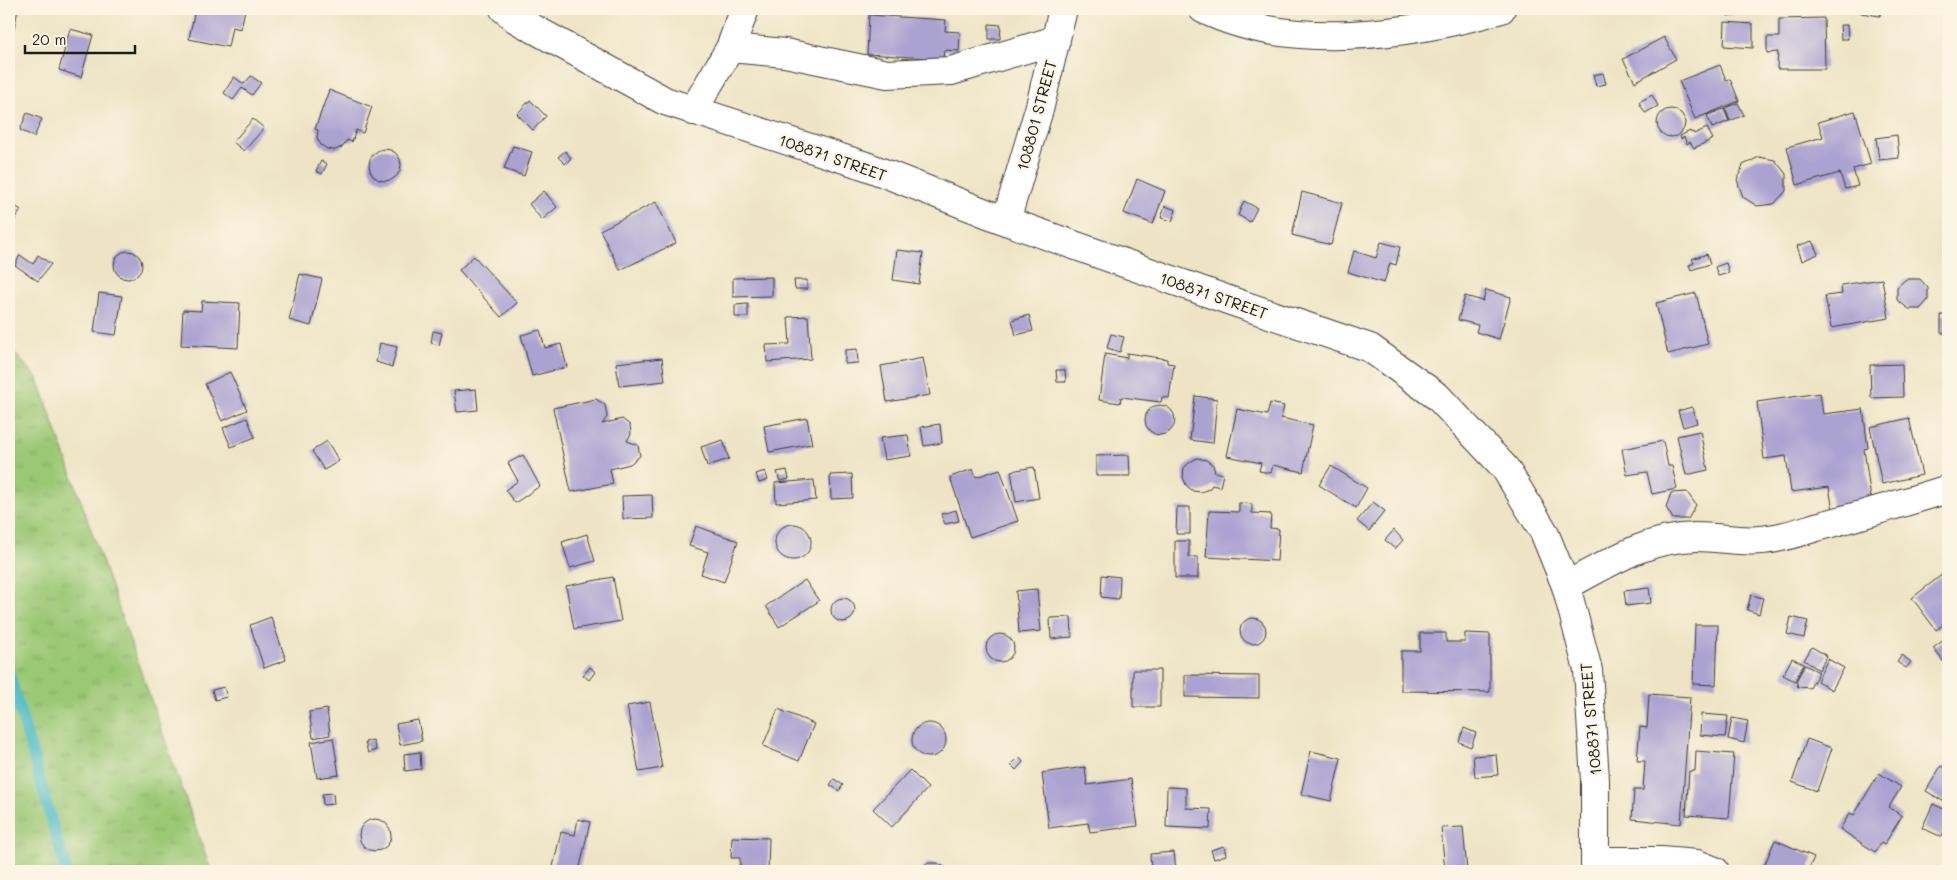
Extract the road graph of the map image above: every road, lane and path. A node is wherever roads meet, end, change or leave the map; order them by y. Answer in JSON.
{"nodes":[{"id":1,"x":504,"y":9,"type":"edge"},
{"id":2,"x":745,"y":9,"type":"edge"},
{"id":3,"x":1063,"y":9,"type":"edge"},
{"id":4,"x":1203,"y":9,"type":"edge"},
{"id":5,"x":1501,"y":9,"type":"edge"},
{"id":6,"x":1056,"y":40,"type":"junction"},
{"id":7,"x":730,"y":48,"type":"junction"},
{"id":8,"x":693,"y":111,"type":"junction"},
{"id":9,"x":1006,"y":221,"type":"junction"},
{"id":10,"x":1948,"y":489,"type":"edge"},
{"id":11,"x":1566,"y":586,"type":"junction"},
{"id":12,"x":1595,"y":866,"type":"edge"},
{"id":13,"x":1715,"y":871,"type":"edge"}],
"edges":[{"from":1,"to":8,"type":"street","name":"108871 STREET"},
{"from":2,"to":7,"type":"street"},
{"from":3,"to":6,"type":"street","name":"108801 STREET"},
{"from":4,"to":5,"type":"street"},
{"from":6,"to":7,"type":"street"},
{"from":6,"to":9,"type":"street","name":"108801 STREET"},
{"from":7,"to":8,"type":"street"},
{"from":8,"to":9,"type":"street","name":"108871 STREET"},
{"from":9,"to":11,"type":"street","name":"108871 STREET"},
{"from":10,"to":11,"type":"street"},
{"from":11,"to":12,"type":"street","name":"108871 STREET"},
{"from":12,"to":13,"type":"street"}]}
